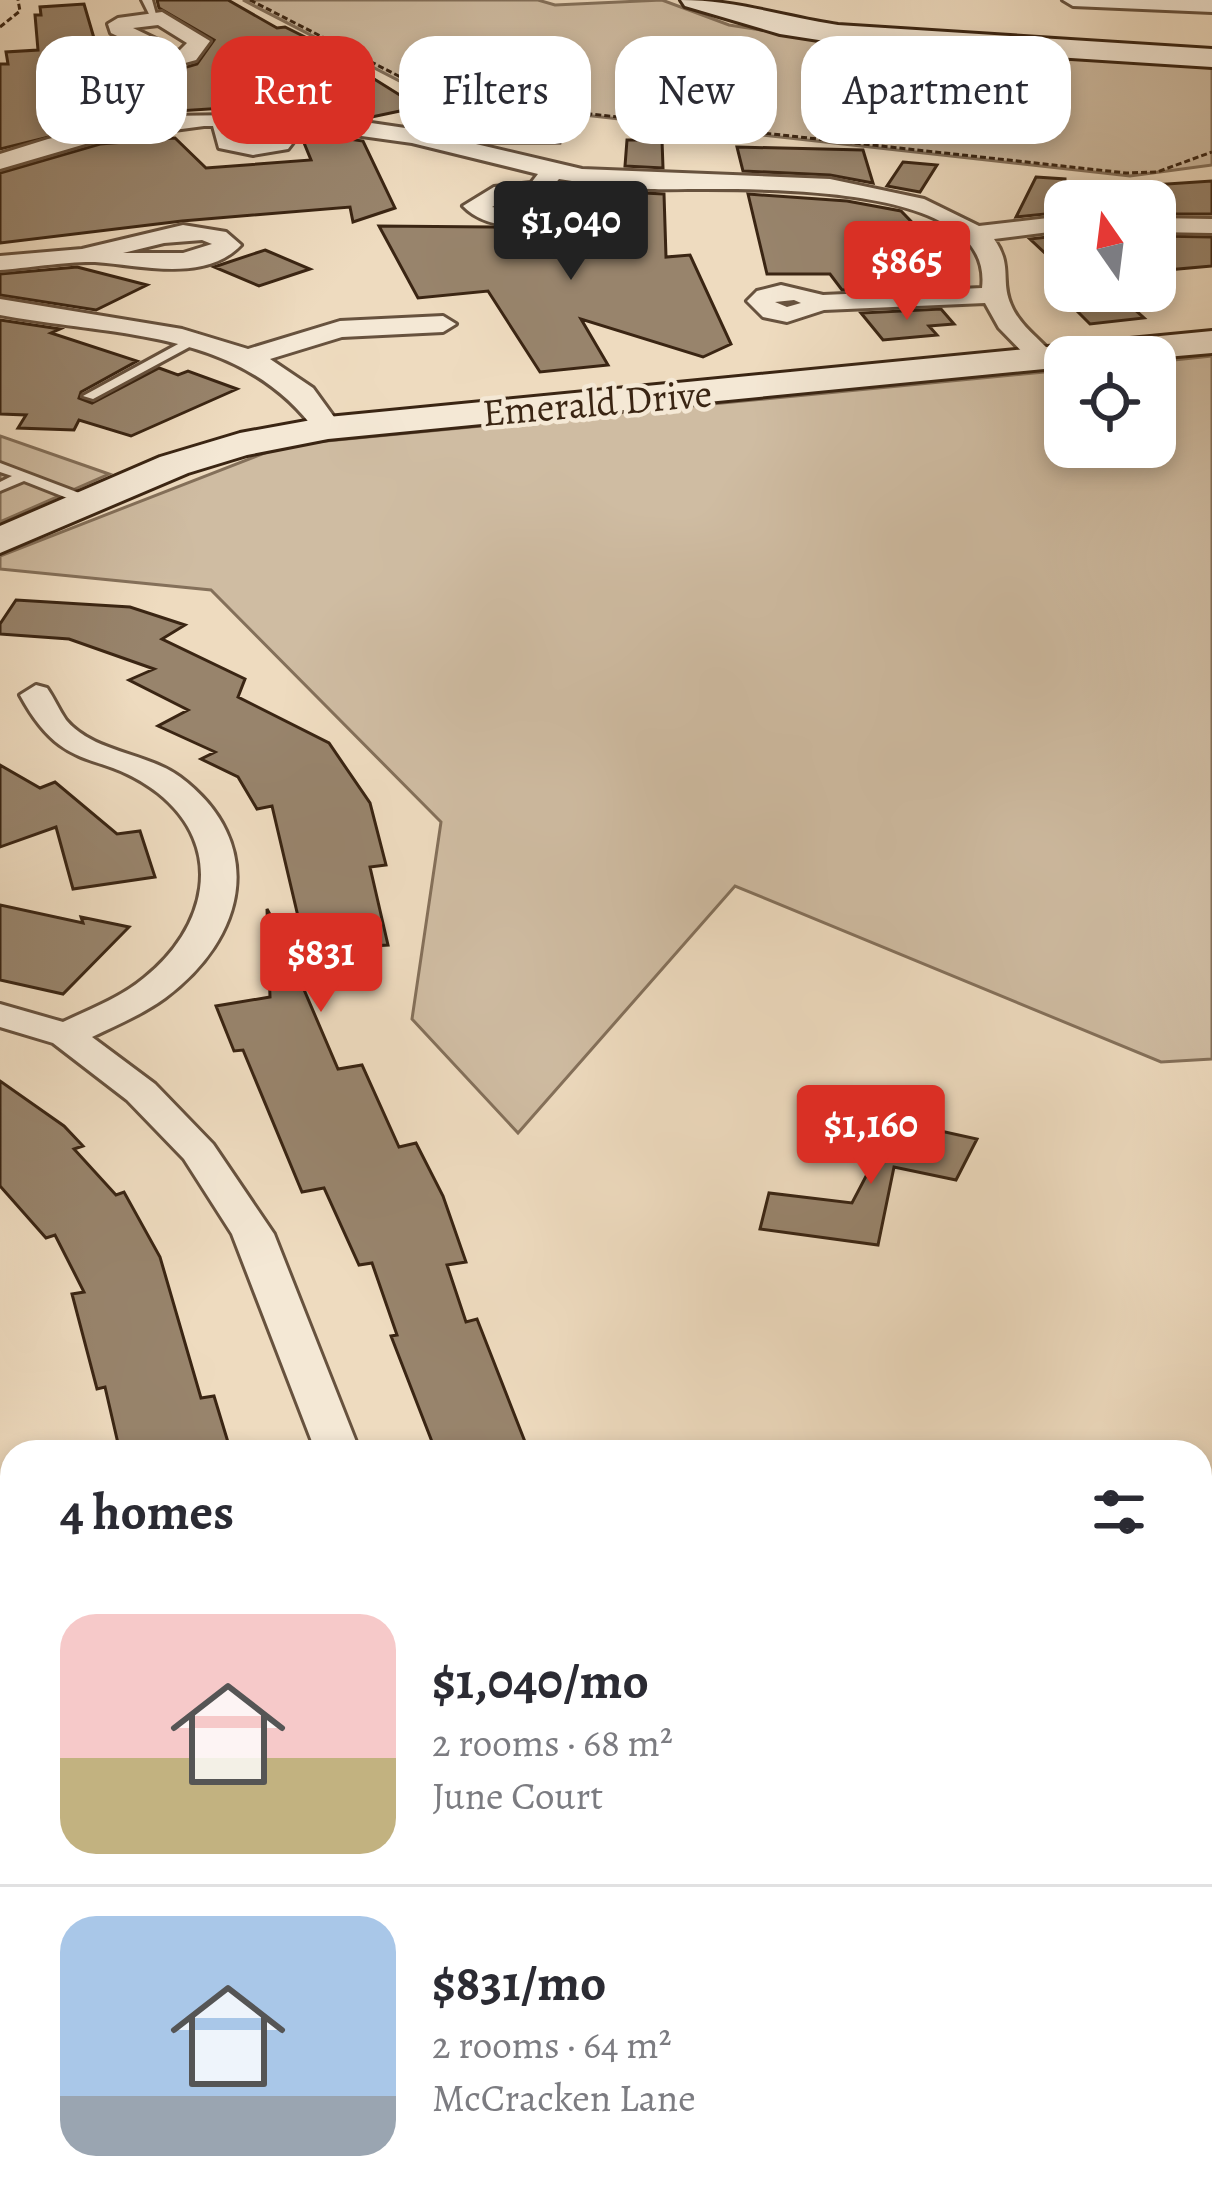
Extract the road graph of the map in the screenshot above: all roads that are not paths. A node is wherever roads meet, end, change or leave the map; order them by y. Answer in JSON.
{"nodes":[{"id":1,"x":695,"y":0,"type":"edge"},
{"id":2,"x":1073,"y":0,"type":"edge"},
{"id":3,"x":1212,"y":6,"type":"edge"},
{"id":4,"x":150,"y":8,"type":"edge"},
{"id":5,"x":135,"y":36,"type":"edge"},
{"id":6,"x":187,"y":55,"type":"edge"},
{"id":7,"x":1212,"y":58,"type":"edge"},
{"id":8,"x":187,"y":123,"type":"edge"},
{"id":9,"x":71,"y":144,"type":"edge"},
{"id":10,"x":2,"y":160,"type":"edge"},
{"id":11,"x":1176,"y":225,"type":"edge"},
{"id":12,"x":1044,"y":226,"type":"edge"},
{"id":13,"x":1212,"y":226,"type":"edge"},
{"id":14,"x":975,"y":234,"type":"junction"},
{"id":15,"x":94,"y":254,"type":"dead end"},
{"id":16,"x":0,"y":263,"type":"edge"},
{"id":17,"x":994,"y":295,"type":"junction"},
{"id":18,"x":817,"y":303,"type":"dead end"},
{"id":19,"x":0,"y":308,"type":"edge"},
{"id":20,"x":443,"y":324,"type":"dead end"},
{"id":21,"x":190,"y":341,"type":"junction"},
{"id":22,"x":1212,"y":342,"type":"edge"},
{"id":23,"x":1176,"y":346,"type":"edge"},
{"id":24,"x":250,"y":357,"type":"junction"},
{"id":25,"x":1044,"y":359,"type":"joint"},
{"id":26,"x":89,"y":396,"type":"dead end"},
{"id":27,"x":328,"y":428,"type":"junction"},
{"id":28,"x":0,"y":467,"type":"edge"},
{"id":29,"x":24,"y":476,"type":"junction"},
{"id":30,"x":0,"y":487,"type":"edge"},
{"id":31,"x":90,"y":502,"type":"junction"},
{"id":32,"x":0,"y":541,"type":"edge"},
{"id":33,"x":36,"y":695,"type":"dead end"},
{"id":34,"x":0,"y":1015,"type":"edge"},
{"id":35,"x":65,"y":1035,"type":"junction"},
{"id":36,"x":333,"y":1440,"type":"edge"}],
"edges":[{"from":1,"to":7,"type":"street"},
{"from":2,"to":3,"type":"street"},
{"from":4,"to":5,"type":"street"},
{"from":4,"to":6,"type":"street"},
{"from":8,"to":14,"type":"street"},
{"from":9,"to":10,"type":"street"},
{"from":11,"to":13,"type":"street"},
{"from":12,"to":14,"type":"street"},
{"from":14,"to":17,"type":"street"},
{"from":15,"to":16,"type":"street"},
{"from":17,"to":18,"type":"street"},
{"from":17,"to":25,"type":"street"},
{"from":19,"to":21,"type":"street"},
{"from":20,"to":24,"type":"street"},
{"from":21,"to":24,"type":"street"},
{"from":21,"to":26,"type":"lane"},
{"from":22,"to":23,"type":"street","name":"Emerald Drive"},
{"from":24,"to":27,"type":"street"},
{"from":25,"to":27,"type":"street","name":"Emerald Drive"},
{"from":27,"to":31,"type":"street","name":"Emerald Drive"},
{"from":28,"to":29,"type":"lane"},
{"from":29,"to":30,"type":"lane"},
{"from":29,"to":31,"type":"lane"},
{"from":31,"to":32,"type":"street","name":"Emerald Drive"},
{"from":33,"to":35,"type":"street"},
{"from":34,"to":35,"type":"street"},
{"from":35,"to":36,"type":"street"}]}
